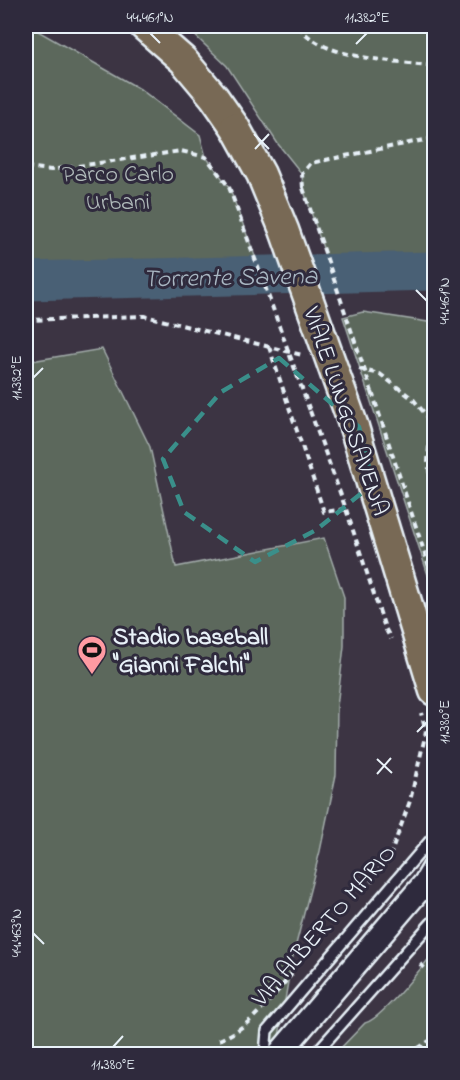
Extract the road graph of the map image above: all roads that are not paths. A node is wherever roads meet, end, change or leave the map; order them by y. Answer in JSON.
{"nodes":[{"id":1,"x":144,"y":26,"type":"edge"},
{"id":2,"x":406,"y":593,"type":"junction"},
{"id":3,"x":435,"y":636,"type":"edge"},
{"id":4,"x":428,"y":701,"type":"edge"},
{"id":5,"x":435,"y":836,"type":"edge"},
{"id":6,"x":431,"y":876,"type":"edge"},
{"id":7,"x":435,"y":920,"type":"edge"},
{"id":8,"x":265,"y":1054,"type":"edge"},
{"id":9,"x":279,"y":1054,"type":"edge"},
{"id":10,"x":315,"y":1054,"type":"edge"}],
"edges":[{"from":1,"to":2,"type":"main road","name":"VIALE LUNGOSAVENA","bridge":true},
{"from":2,"to":3,"type":"main road","name":"VIALE LUNGOSAVENA"},
{"from":2,"to":4,"type":"main road","name":"VIALE LUNGOSAVENA"},
{"from":5,"to":8,"type":"lane","name":"VIA ALBERTO MARIO"},
{"from":6,"to":9,"type":"street","name":"VIA ALBERTO MARIO"},
{"from":7,"to":10,"type":"lane"}]}
